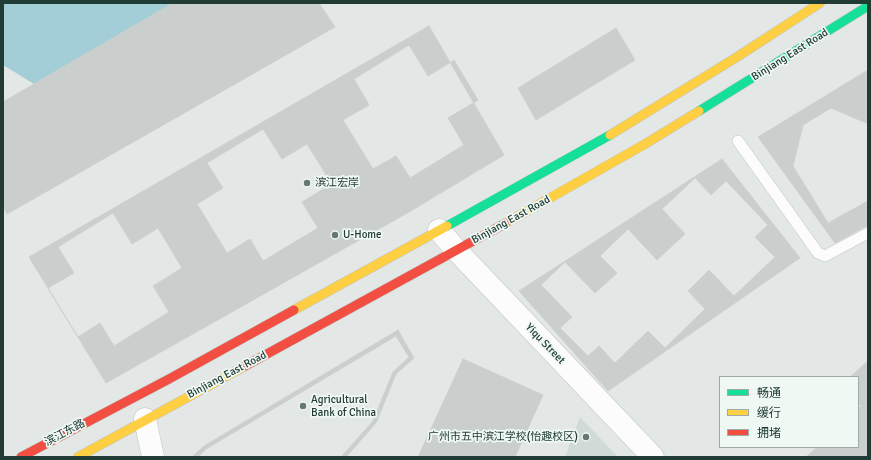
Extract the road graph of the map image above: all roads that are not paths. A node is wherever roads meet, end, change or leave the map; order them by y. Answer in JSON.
{"nodes":[{"id":1,"x":820,"y":3,"type":"edge"},
{"id":2,"x":868,"y":6,"type":"edge"},
{"id":3,"x":738,"y":141,"type":"dead end"},
{"id":4,"x":439,"y":230,"type":"junction"},
{"id":5,"x":868,"y":233,"type":"edge"},
{"id":6,"x":457,"y":251,"type":"junction"},
{"id":7,"x":145,"y":419,"type":"junction"},
{"id":8,"x":21,"y":457,"type":"edge"},
{"id":9,"x":78,"y":457,"type":"edge"},
{"id":10,"x":153,"y":457,"type":"edge"},
{"id":11,"x":653,"y":457,"type":"edge"}],
"edges":[{"from":1,"to":4,"type":"main road"},
{"from":2,"to":6,"type":"main road","name":"Binjiang East Road"},
{"from":3,"to":5,"type":"lane"},
{"from":4,"to":6,"type":"street","name":"Yiqu Street"},
{"from":4,"to":8,"type":"main road"},
{"from":6,"to":7,"type":"main road","name":"Binjiang East Road"},
{"from":6,"to":11,"type":"street","name":"Yiqu Street"},
{"from":7,"to":9,"type":"main road"},
{"from":7,"to":10,"type":"street"}]}
